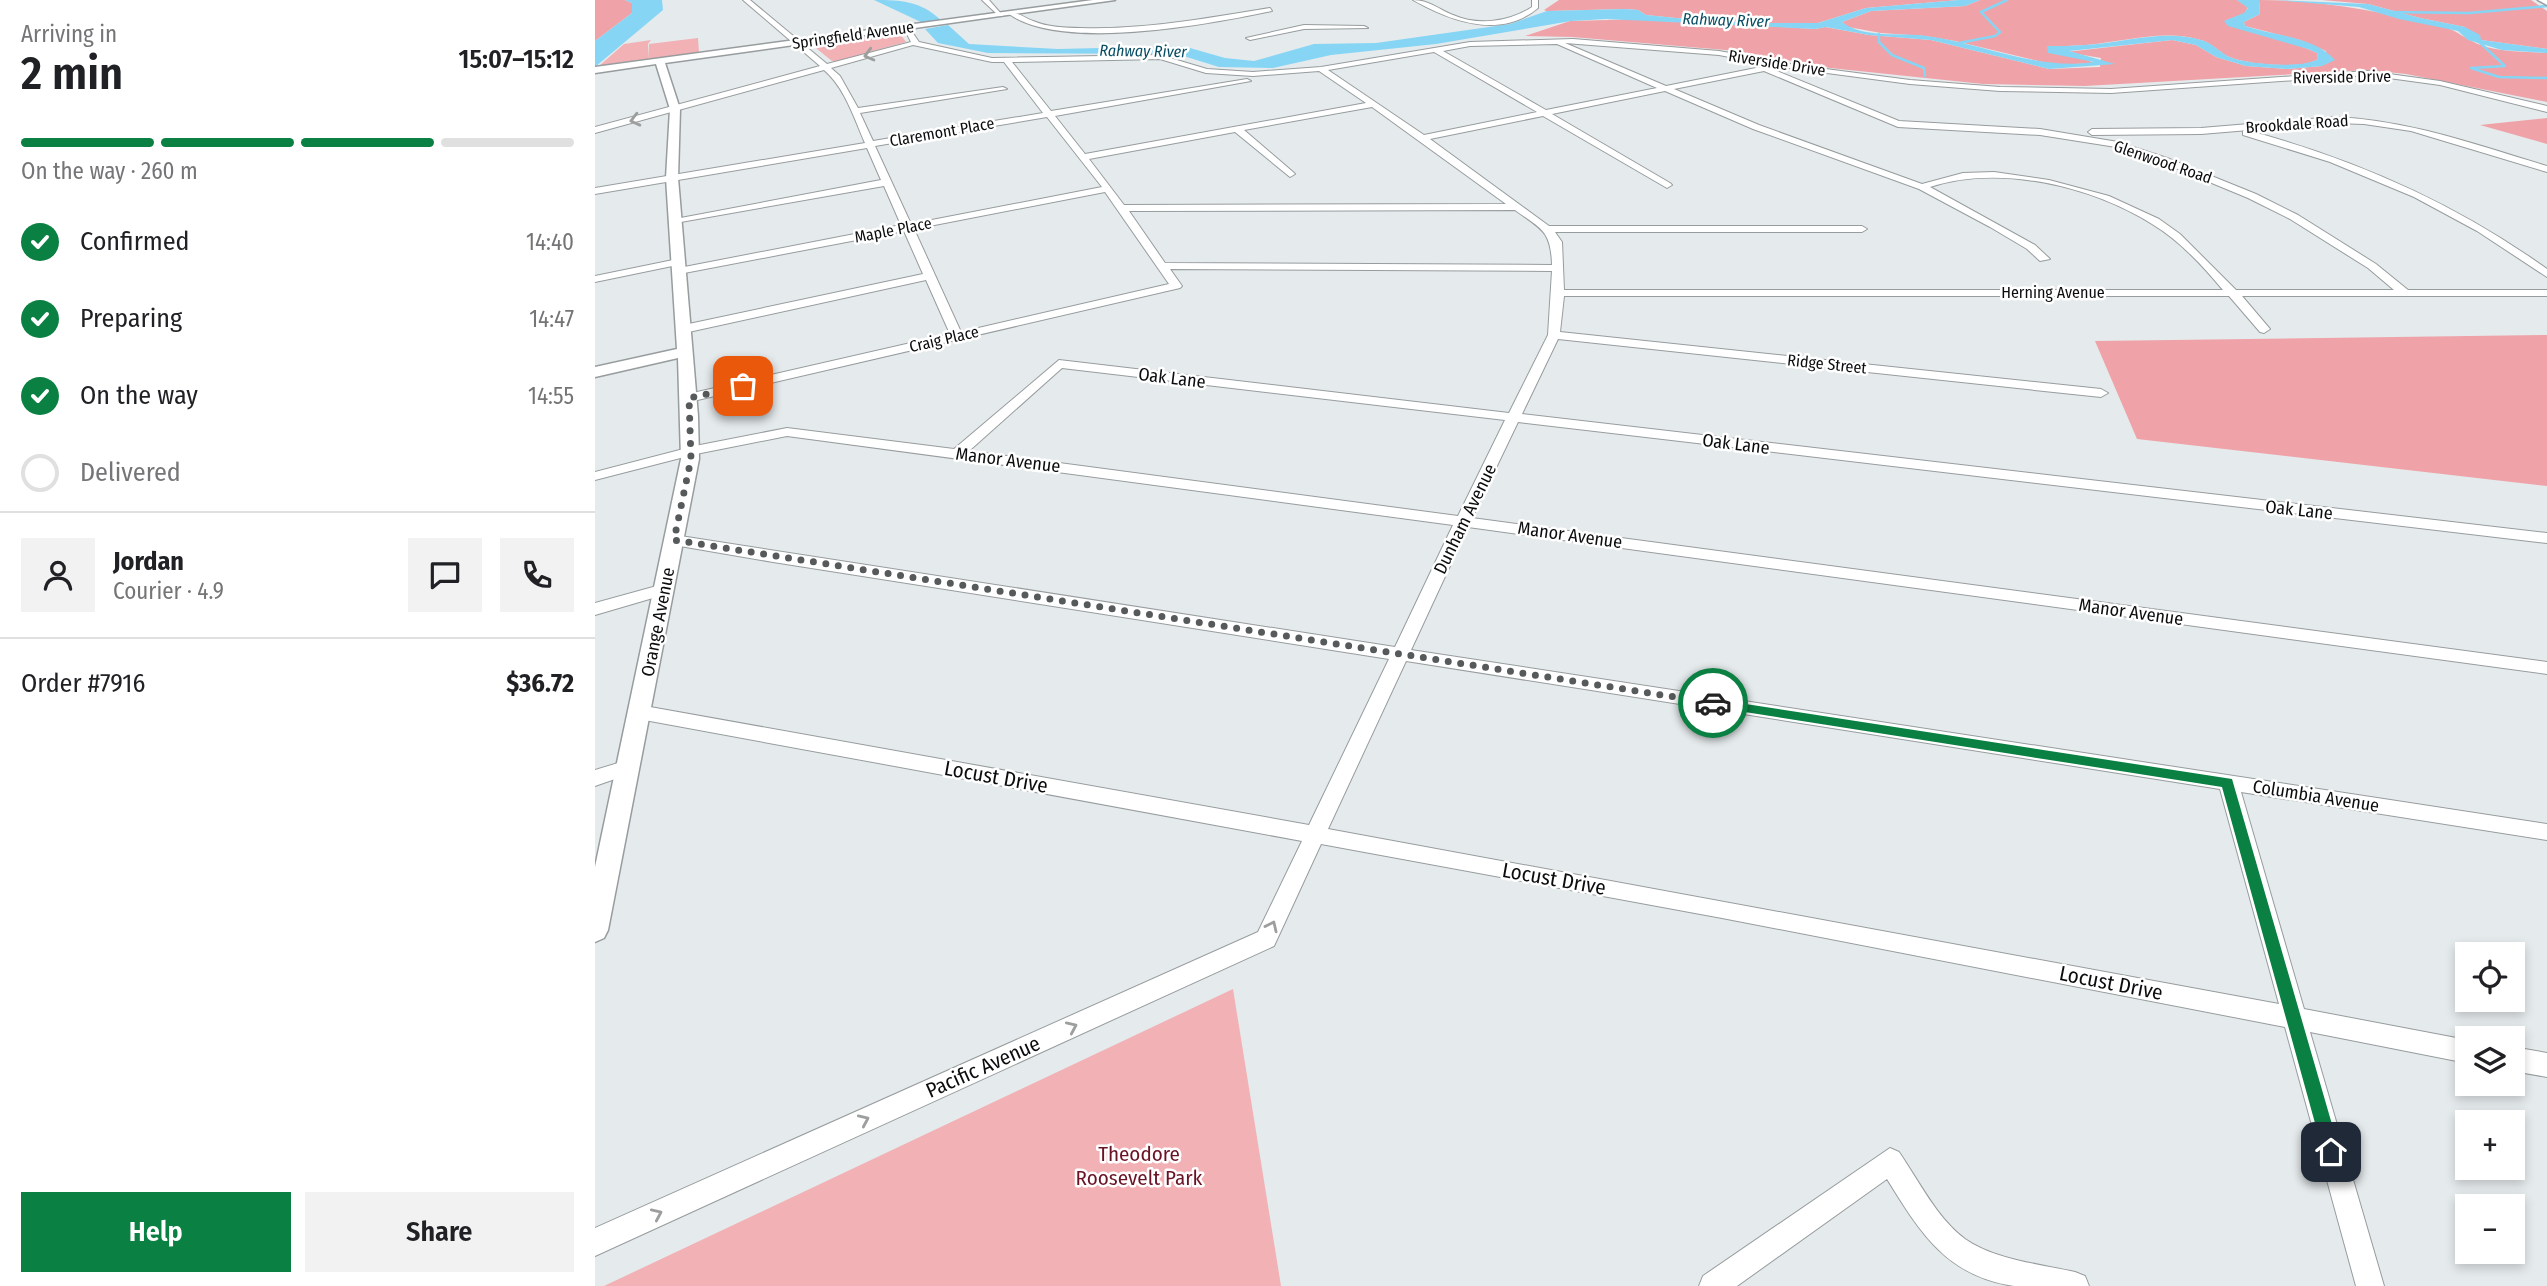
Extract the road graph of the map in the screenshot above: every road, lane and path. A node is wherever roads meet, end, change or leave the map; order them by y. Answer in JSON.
{"nodes":[{"id":1,"x":746,"y":0,"type":"edge"},
{"id":2,"x":985,"y":0,"type":"edge"},
{"id":3,"x":1111,"y":0,"type":"edge"},
{"id":4,"x":1416,"y":0,"type":"edge"},
{"id":5,"x":1535,"y":0,"type":"edge"},
{"id":6,"x":1262,"y":5,"type":"dead end"},
{"id":7,"x":1270,"y":10,"type":"junction"},
{"id":8,"x":1012,"y":14,"type":"junction"},
{"id":9,"x":1001,"y":16,"type":"junction"},
{"id":10,"x":1282,"y":16,"type":"dead end"},
{"id":11,"x":1293,"y":22,"type":"dead end"},
{"id":12,"x":1304,"y":27,"type":"junction"},
{"id":13,"x":908,"y":28,"type":"junction"},
{"id":14,"x":1364,"y":28,"type":"dead end"},
{"id":15,"x":1250,"y":38,"type":"dead end"},
{"id":16,"x":1553,"y":40,"type":"junction"},
{"id":17,"x":798,"y":43,"type":"junction"},
{"id":18,"x":914,"y":43,"type":"junction"},
{"id":19,"x":1436,"y":50,"type":"junction"},
{"id":20,"x":660,"y":61,"type":"junction"},
{"id":21,"x":1007,"y":61,"type":"junction"},
{"id":22,"x":1779,"y":65,"type":"junction"},
{"id":23,"x":824,"y":67,"type":"junction"},
{"id":24,"x":1764,"y":68,"type":"junction"},
{"id":25,"x":1321,"y":69,"type":"junction"},
{"id":26,"x":597,"y":70,"type":"edge"},
{"id":27,"x":1288,"y":72,"type":"junction"},
{"id":28,"x":1003,"y":89,"type":"dead end"},
{"id":29,"x":1664,"y":89,"type":"junction"},
{"id":30,"x":1373,"y":104,"type":"junction"},
{"id":31,"x":2547,"y":108,"type":"edge"},
{"id":32,"x":675,"y":109,"type":"junction"},
{"id":33,"x":855,"y":111,"type":"junction"},
{"id":34,"x":1544,"y":113,"type":"junction"},
{"id":35,"x":1047,"y":114,"type":"junction"},
{"id":36,"x":1237,"y":129,"type":"junction"},
{"id":37,"x":2232,"y":129,"type":"junction"},
{"id":38,"x":595,"y":130,"type":"edge"},
{"id":39,"x":2040,"y":132,"type":"junction"},
{"id":40,"x":1423,"y":138,"type":"junction"},
{"id":41,"x":870,"y":144,"type":"junction"},
{"id":42,"x":1082,"y":157,"type":"junction"},
{"id":43,"x":2547,"y":169,"type":"edge"},
{"id":44,"x":1290,"y":174,"type":"dead end"},
{"id":45,"x":672,"y":178,"type":"junction"},
{"id":46,"x":887,"y":182,"type":"junction"},
{"id":47,"x":1667,"y":185,"type":"dead end"},
{"id":48,"x":1922,"y":187,"type":"junction"},
{"id":49,"x":1108,"y":189,"type":"junction"},
{"id":50,"x":595,"y":191,"type":"edge"},
{"id":51,"x":1518,"y":207,"type":"junction"},
{"id":52,"x":1121,"y":208,"type":"junction"},
{"id":53,"x":675,"y":220,"type":"junction"},
{"id":54,"x":908,"y":227,"type":"junction"},
{"id":55,"x":1548,"y":229,"type":"junction"},
{"id":56,"x":1862,"y":229,"type":"dead end"},
{"id":57,"x":2044,"y":259,"type":"dead end"},
{"id":58,"x":1162,"y":266,"type":"junction"},
{"id":59,"x":679,"y":267,"type":"junction"},
{"id":60,"x":1558,"y":268,"type":"junction"},
{"id":61,"x":2547,"y":274,"type":"edge"},
{"id":62,"x":930,"y":276,"type":"junction"},
{"id":63,"x":595,"y":279,"type":"edge"},
{"id":64,"x":1558,"y":293,"type":"junction"},
{"id":65,"x":2231,"y":293,"type":"junction"},
{"id":66,"x":2547,"y":293,"type":"edge"},
{"id":67,"x":2406,"y":294,"type":"junction"},
{"id":68,"x":684,"y":329,"type":"junction"},
{"id":69,"x":2264,"y":329,"type":"dead end"},
{"id":70,"x":1554,"y":335,"type":"junction"},
{"id":71,"x":957,"y":336,"type":"junction"},
{"id":72,"x":685,"y":352,"type":"junction"},
{"id":73,"x":595,"y":372,"type":"edge"},
{"id":74,"x":2101,"y":393,"type":"dead end"},
{"id":75,"x":689,"y":398,"type":"junction"},
{"id":76,"x":1515,"y":418,"type":"junction"},
{"id":77,"x":690,"y":451,"type":"junction"},
{"id":78,"x":957,"y":454,"type":"junction"},
{"id":79,"x":595,"y":476,"type":"edge"},
{"id":80,"x":1463,"y":521,"type":"junction"},
{"id":81,"x":2547,"y":538,"type":"edge"},
{"id":82,"x":674,"y":540,"type":"junction"},
{"id":83,"x":664,"y":589,"type":"junction"},
{"id":84,"x":595,"y":610,"type":"edge"},
{"id":85,"x":1400,"y":655,"type":"junction"},
{"id":86,"x":2547,"y":668,"type":"edge"},
{"id":87,"x":639,"y":712,"type":"junction"},
{"id":88,"x":628,"y":766,"type":"junction"},
{"id":89,"x":595,"y":778,"type":"edge"},
{"id":90,"x":2228,"y":783,"type":"junction"},
{"id":91,"x":2547,"y":832,"type":"edge"},
{"id":92,"x":1315,"y":835,"type":"junction"},
{"id":93,"x":595,"y":930,"type":"edge"},
{"id":94,"x":2293,"y":1018,"type":"junction"},
{"id":95,"x":2455,"y":1049,"type":"edge"},
{"id":96,"x":2525,"y":1061,"type":"edge"},
{"id":97,"x":2547,"y":1065,"type":"edge"},
{"id":98,"x":595,"y":1242,"type":"edge"},
{"id":99,"x":1713,"y":1286,"type":"edge"},
{"id":100,"x":2075,"y":1286,"type":"edge"},
{"id":101,"x":2370,"y":1286,"type":"edge"}],
"edges":[{"from":1,"to":17,"type":"street"},
{"from":2,"to":9,"type":"street"},
{"from":3,"to":8,"type":"street","name":"Springfield Avenue"},
{"from":4,"to":5,"type":"street"},
{"from":6,"to":7,"type":"street"},
{"from":7,"to":8,"type":"street"},
{"from":7,"to":10,"type":"street"},
{"from":8,"to":9,"type":"street","name":"Springfield Avenue"},
{"from":9,"to":13,"type":"street","name":"Springfield Avenue"},
{"from":11,"to":12,"type":"street"},
{"from":12,"to":14,"type":"street"},
{"from":12,"to":15,"type":"street"},
{"from":13,"to":17,"type":"street","name":"Springfield Avenue"},
{"from":13,"to":18,"type":"street"},
{"from":16,"to":19,"type":"street","name":"Riverside Drive"},
{"from":16,"to":22,"type":"street","name":"Riverside Drive"},
{"from":16,"to":29,"type":"street"},
{"from":17,"to":20,"type":"street","name":"Springfield Avenue"},
{"from":17,"to":23,"type":"street"},
{"from":18,"to":21,"type":"street","name":"Riverside Drive"},
{"from":18,"to":23,"type":"street","one_way":true},
{"from":19,"to":25,"type":"street","name":"Riverside Drive"},
{"from":19,"to":34,"type":"street"},
{"from":20,"to":26,"type":"street","name":"Springfield Avenue"},
{"from":20,"to":32,"type":"street","name":"Orange Avenue"},
{"from":21,"to":27,"type":"street","name":"Riverside Drive"},
{"from":21,"to":35,"type":"street"},
{"from":22,"to":24,"type":"street"},
{"from":22,"to":31,"type":"street","name":"Riverside Drive"},
{"from":23,"to":32,"type":"street"},
{"from":23,"to":33,"type":"street"},
{"from":24,"to":29,"type":"street"},
{"from":24,"to":39,"type":"street","name":"Glenwood Road"},
{"from":25,"to":27,"type":"street","name":"Riverside Drive"},
{"from":25,"to":30,"type":"street"},
{"from":27,"to":35,"type":"street","name":"Claremont Place"},
{"from":28,"to":33,"type":"street"},
{"from":29,"to":34,"type":"street"},
{"from":29,"to":48,"type":"street"},
{"from":30,"to":36,"type":"street"},
{"from":30,"to":40,"type":"street"},
{"from":32,"to":38,"type":"street","one_way":true},
{"from":32,"to":45,"type":"street","name":"Orange Avenue"},
{"from":33,"to":41,"type":"street"},
{"from":34,"to":40,"type":"street"},
{"from":34,"to":47,"type":"street"},
{"from":35,"to":41,"type":"street","name":"Claremont Place"},
{"from":35,"to":42,"type":"street"},
{"from":36,"to":42,"type":"street"},
{"from":36,"to":44,"type":"street"},
{"from":37,"to":39,"type":"street","name":"Brookdale Road"},
{"from":37,"to":43,"type":"street","name":"Brookdale Road"},
{"from":37,"to":61,"type":"street"},
{"from":39,"to":67,"type":"street","name":"Glenwood Road"},
{"from":40,"to":51,"type":"street"},
{"from":41,"to":45,"type":"street","name":"Claremont Place"},
{"from":41,"to":46,"type":"street"},
{"from":42,"to":49,"type":"street"},
{"from":45,"to":50,"type":"street","name":"Claremont Place"},
{"from":45,"to":53,"type":"street","name":"Orange Avenue"},
{"from":46,"to":53,"type":"street"},
{"from":46,"to":54,"type":"street"},
{"from":48,"to":57,"type":"street"},
{"from":48,"to":65,"type":"street"},
{"from":49,"to":52,"type":"street"},
{"from":49,"to":54,"type":"street","name":"Maple Place"},
{"from":51,"to":52,"type":"street"},
{"from":51,"to":55,"type":"street"},
{"from":52,"to":58,"type":"street"},
{"from":53,"to":59,"type":"street","name":"Orange Avenue"},
{"from":54,"to":59,"type":"street","name":"Maple Place"},
{"from":54,"to":62,"type":"street"},
{"from":55,"to":56,"type":"street"},
{"from":55,"to":60,"type":"street","name":"Dunham Avenue"},
{"from":58,"to":60,"type":"street"},
{"from":58,"to":71,"type":"street","name":"Craig Place"},
{"from":59,"to":63,"type":"street","name":"Maple Place"},
{"from":59,"to":68,"type":"street","name":"Orange Avenue"},
{"from":60,"to":64,"type":"street","name":"Dunham Avenue"},
{"from":62,"to":68,"type":"street"},
{"from":62,"to":71,"type":"street"},
{"from":64,"to":65,"type":"street","name":"Herning Avenue"},
{"from":64,"to":70,"type":"street","name":"Dunham Avenue"},
{"from":65,"to":67,"type":"street","name":"Herning Avenue"},
{"from":65,"to":69,"type":"street"},
{"from":66,"to":67,"type":"street","name":"Herning Avenue"},
{"from":68,"to":72,"type":"street","name":"Orange Avenue"},
{"from":70,"to":74,"type":"street","name":"Ridge Street"},
{"from":70,"to":76,"type":"street","name":"Dunham Avenue"},
{"from":71,"to":75,"type":"street","name":"Craig Place"},
{"from":72,"to":73,"type":"street"},
{"from":72,"to":75,"type":"street","name":"Orange Avenue"},
{"from":75,"to":77,"type":"street","name":"Orange Avenue"},
{"from":76,"to":78,"type":"street","name":"Oak Lane"},
{"from":76,"to":80,"type":"street","name":"Dunham Avenue"},
{"from":76,"to":81,"type":"street","name":"Oak Lane"},
{"from":77,"to":78,"type":"street","name":"Manor Avenue"},
{"from":77,"to":79,"type":"street","name":"Manor Avenue"},
{"from":77,"to":82,"type":"street","name":"Orange Avenue"},
{"from":78,"to":80,"type":"street","name":"Manor Avenue"},
{"from":80,"to":85,"type":"street","name":"Dunham Avenue"},
{"from":80,"to":86,"type":"street","name":"Manor Avenue"},
{"from":82,"to":83,"type":"street","name":"Orange Avenue"},
{"from":82,"to":85,"type":"street","name":"Columbia Avenue"},
{"from":83,"to":84,"type":"street"},
{"from":83,"to":87,"type":"street","name":"Orange Avenue"},
{"from":85,"to":90,"type":"street","name":"Columbia Avenue"},
{"from":85,"to":92,"type":"street","name":"Dunham Avenue"},
{"from":87,"to":88,"type":"street","name":"Orange Avenue"},
{"from":87,"to":92,"type":"street","name":"Locust Drive"},
{"from":88,"to":89,"type":"street"},
{"from":88,"to":93,"type":"street","name":"Orange Avenue"},
{"from":90,"to":91,"type":"street","name":"Columbia Avenue"},
{"from":90,"to":94,"type":"street"},
{"from":92,"to":94,"type":"street","name":"Locust Drive"},
{"from":98,"to":92,"type":"street","name":"Pacific Avenue","one_way":true},
{"from":94,"to":95,"type":"street","name":"Locust Drive"},
{"from":94,"to":101,"type":"street"},
{"from":96,"to":97,"type":"street"},
{"from":99,"to":100,"type":"street"}]}
